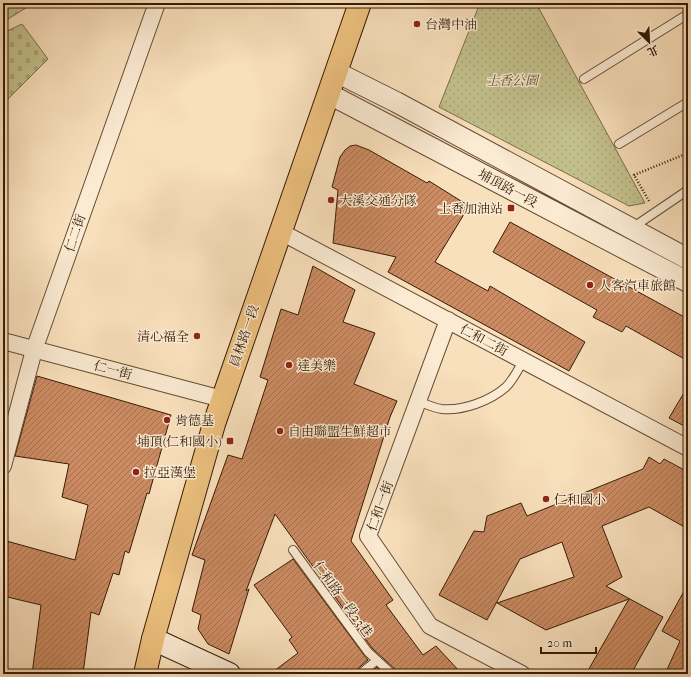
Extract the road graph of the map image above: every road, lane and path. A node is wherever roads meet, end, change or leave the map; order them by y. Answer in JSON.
{"nodes":[{"id":1,"x":157,"y":3,"type":"edge"},
{"id":2,"x":360,"y":3,"type":"edge"},
{"id":3,"x":688,"y":14,"type":"edge"},
{"id":4,"x":336,"y":72,"type":"junction"},
{"id":5,"x":584,"y":79,"type":"dead end"},
{"id":6,"x":329,"y":94,"type":"junction"},
{"id":7,"x":688,"y":102,"type":"edge"},
{"id":8,"x":619,"y":144,"type":"dead end"},
{"id":9,"x":688,"y":154,"type":"edge"},
{"id":10,"x":688,"y":190,"type":"edge"},
{"id":11,"x":656,"y":212,"type":"junction"},
{"id":12,"x":632,"y":229,"type":"junction"},
{"id":13,"x":281,"y":232,"type":"junction"},
{"id":14,"x":688,"y":259,"type":"edge"},
{"id":15,"x":688,"y":282,"type":"edge"},
{"id":16,"x":448,"y":320,"type":"junction"},
{"id":17,"x":3,"y":342,"type":"edge"},
{"id":18,"x":34,"y":350,"type":"junction"},
{"id":19,"x":523,"y":360,"type":"junction"},
{"id":20,"x":222,"y":399,"type":"junction"},
{"id":21,"x":418,"y":401,"type":"junction"},
{"id":22,"x":688,"y":448,"type":"edge"},
{"id":23,"x":3,"y":466,"type":"edge"},
{"id":24,"x":293,"y":550,"type":"dead end"},
{"id":25,"x":153,"y":638,"type":"junction"},
{"id":26,"x":376,"y":660,"type":"junction"},
{"id":27,"x":145,"y":674,"type":"edge"},
{"id":28,"x":230,"y":674,"type":"edge"},
{"id":29,"x":360,"y":674,"type":"edge"},
{"id":30,"x":392,"y":674,"type":"edge"},
{"id":31,"x":522,"y":674,"type":"edge"}],
"edges":[{"from":1,"to":18,"type":"street","name":"仁二街"},
{"from":2,"to":4,"type":"main road","name":"員林路一段"},
{"from":3,"to":5,"type":"lane"},
{"from":4,"to":6,"type":"main road","name":"員林路一段"},
{"from":4,"to":12,"type":"street","name":"埔頂路一段"},
{"from":6,"to":13,"type":"main road","name":"員林路一段"},
{"from":6,"to":15,"type":"street","name":"埔頂路一段"},
{"from":7,"to":8,"type":"lane"},
{"from":9,"to":11,"type":"path"},
{"from":10,"to":11,"type":"lane"},
{"from":11,"to":12,"type":"lane"},
{"from":12,"to":14,"type":"street","name":"埔頂路一段"},
{"from":13,"to":16,"type":"street","name":"仁和二街"},
{"from":13,"to":20,"type":"main road","name":"員林路一段"},
{"from":16,"to":19,"type":"street","name":"仁和二街"},
{"from":16,"to":21,"type":"street","name":"仁和一街"},
{"from":17,"to":18,"type":"street","name":"仁一街"},
{"from":18,"to":20,"type":"street","name":"仁一街"},
{"from":18,"to":23,"type":"street","name":"仁二街"},
{"from":19,"to":21,"type":"lane"},
{"from":19,"to":22,"type":"street","name":"仁和二街"},
{"from":20,"to":25,"type":"main road","name":"員林路一段"},
{"from":21,"to":31,"type":"street","name":"仁和一街"},
{"from":24,"to":26,"type":"lane","name":"仁和路一段23巷"},
{"from":25,"to":27,"type":"main road","name":"員林路一段"},
{"from":25,"to":28,"type":"main road"},
{"from":26,"to":29,"type":"lane"},
{"from":26,"to":30,"type":"lane","name":"仁和路一段23巷"}]}
